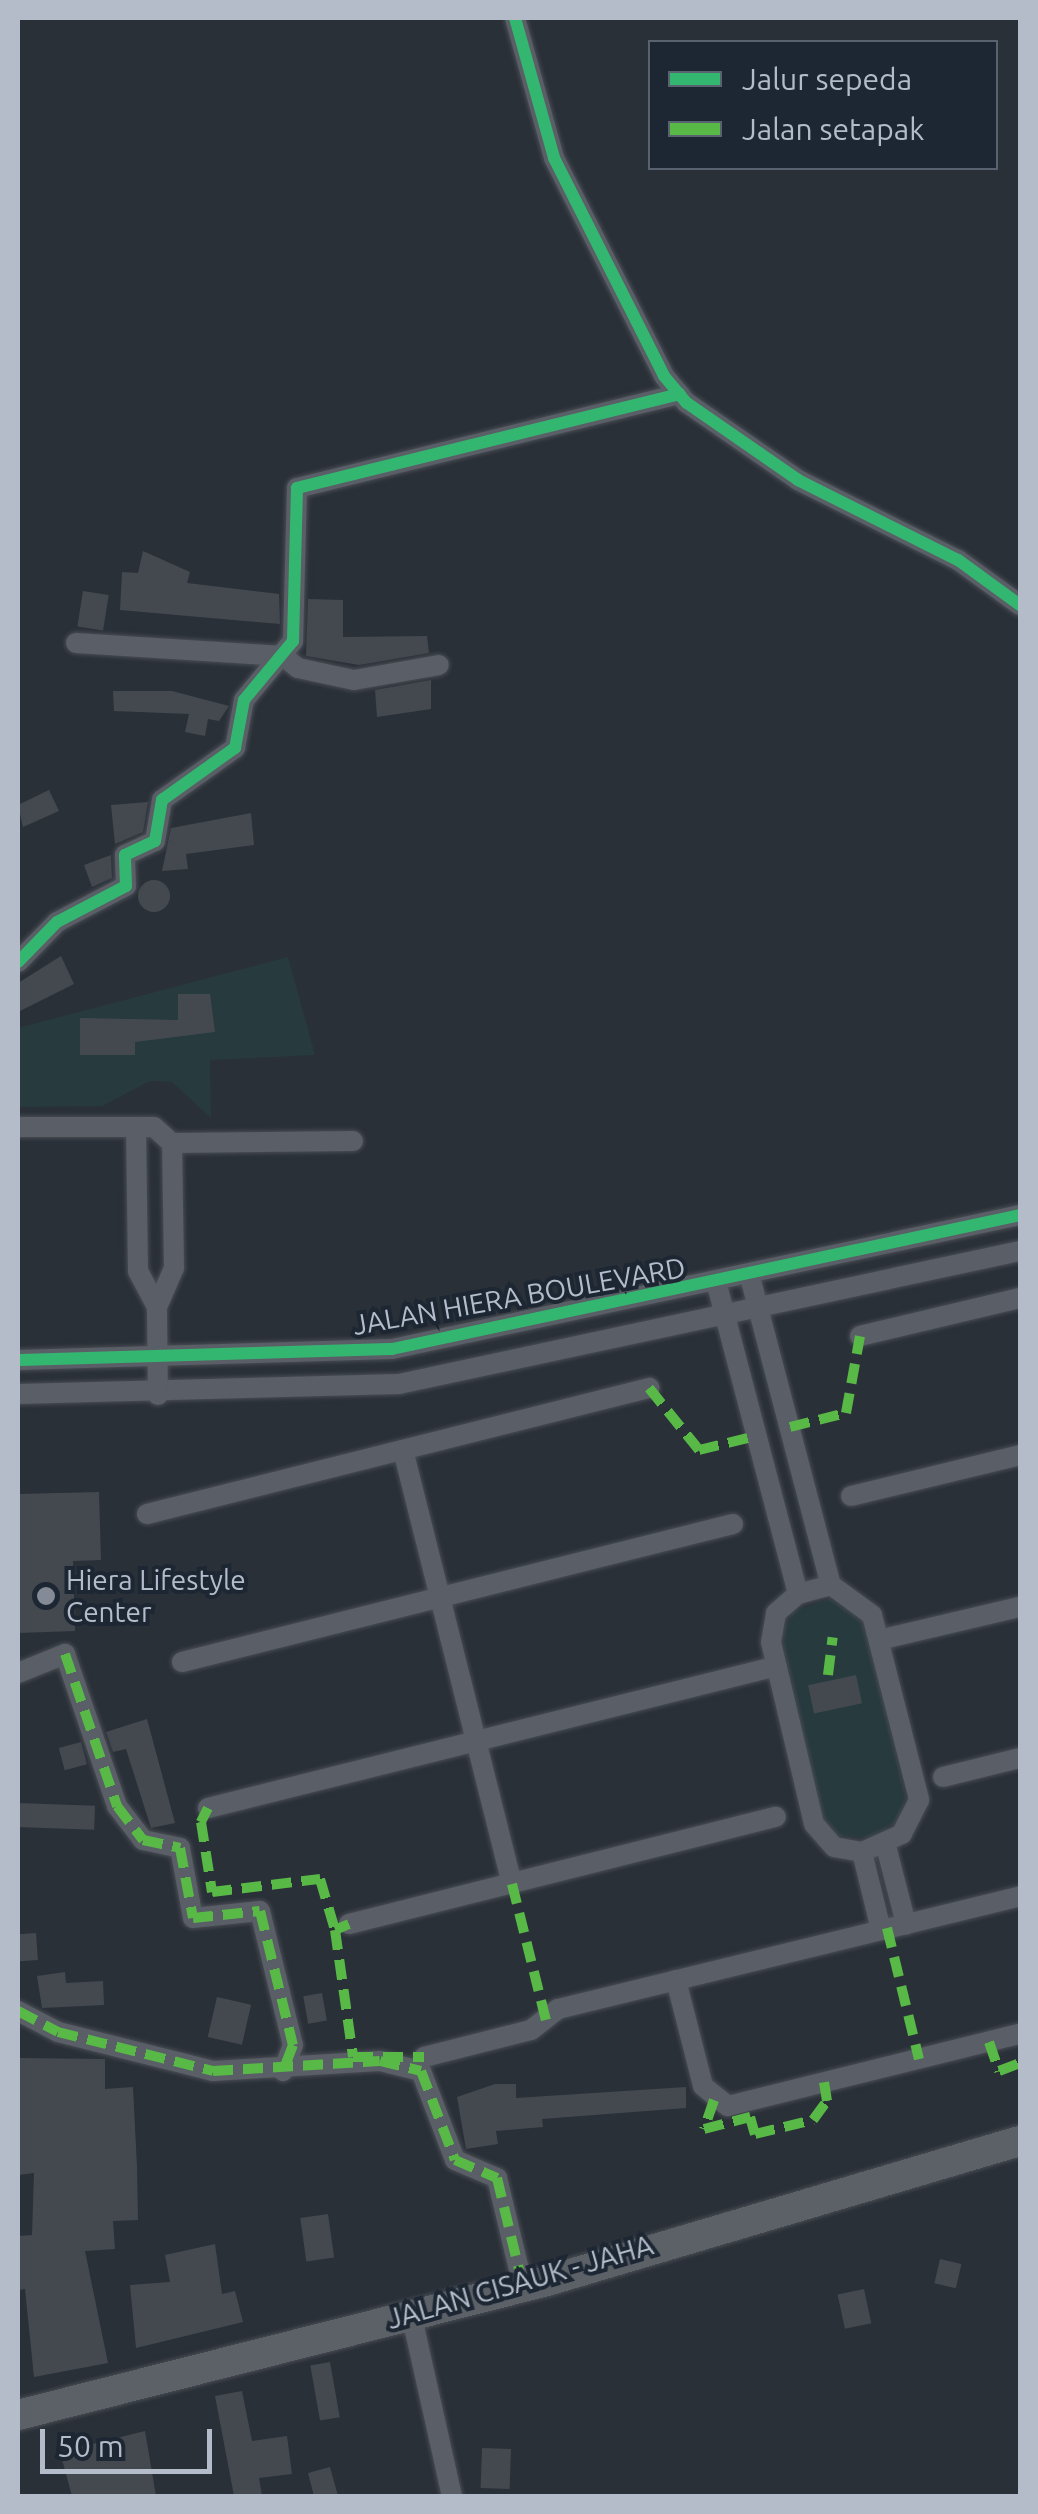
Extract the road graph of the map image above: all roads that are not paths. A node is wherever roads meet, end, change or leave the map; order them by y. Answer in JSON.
{"nodes":[{"id":1,"x":515,"y":18,"type":"edge"},
{"id":2,"x":680,"y":394,"type":"junction"},
{"id":3,"x":1020,"y":606,"type":"edge"},
{"id":4,"x":76,"y":642,"type":"dead end"},
{"id":5,"x":283,"y":656,"type":"junction"},
{"id":6,"x":439,"y":665,"type":"dead end"},
{"id":7,"x":18,"y":962,"type":"edge"},
{"id":8,"x":136,"y":1127,"type":"junction"},
{"id":9,"x":18,"y":1128,"type":"edge"},
{"id":10,"x":352,"y":1141,"type":"dead end"},
{"id":11,"x":172,"y":1143,"type":"junction"},
{"id":12,"x":1020,"y":1215,"type":"edge"},
{"id":13,"x":1020,"y":1252,"type":"edge"},
{"id":14,"x":750,"y":1277,"type":"junction"},
{"id":15,"x":717,"y":1285,"type":"junction"},
{"id":16,"x":1020,"y":1298,"type":"edge"},
{"id":17,"x":157,"y":1307,"type":"junction"},
{"id":18,"x":759,"y":1312,"type":"junction"},
{"id":19,"x":726,"y":1320,"type":"junction"},
{"id":20,"x":860,"y":1336,"type":"dead end"},
{"id":21,"x":158,"y":1359,"type":"junction"},
{"id":22,"x":18,"y":1360,"type":"edge"},
{"id":23,"x":649,"y":1388,"type":"dead end"},
{"id":24,"x":18,"y":1394,"type":"edge"},
{"id":25,"x":158,"y":1395,"type":"junction"},
{"id":26,"x":790,"y":1427,"type":"junction"},
{"id":27,"x":756,"y":1436,"type":"junction"},
{"id":28,"x":403,"y":1450,"type":"junction"},
{"id":29,"x":1020,"y":1456,"type":"edge"},
{"id":30,"x":851,"y":1496,"type":"dead end"},
{"id":31,"x":147,"y":1514,"type":"dead end"},
{"id":32,"x":733,"y":1524,"type":"dead end"},
{"id":33,"x":831,"y":1585,"type":"junction"},
{"id":34,"x":798,"y":1594,"type":"junction"},
{"id":35,"x":440,"y":1597,"type":"junction"},
{"id":36,"x":1020,"y":1607,"type":"edge"},
{"id":37,"x":879,"y":1640,"type":"junction"},
{"id":38,"x":182,"y":1662,"type":"dead end"},
{"id":39,"x":776,"y":1666,"type":"junction"},
{"id":40,"x":18,"y":1674,"type":"edge"},
{"id":41,"x":476,"y":1741,"type":"junction"},
{"id":42,"x":1020,"y":1758,"type":"edge"},
{"id":43,"x":943,"y":1777,"type":"dead end"},
{"id":44,"x":208,"y":1808,"type":"dead end"},
{"id":45,"x":776,"y":1818,"type":"dead end"},
{"id":46,"x":886,"y":1846,"type":"junction"},
{"id":47,"x":862,"y":1852,"type":"junction"},
{"id":48,"x":512,"y":1884,"type":"junction"},
{"id":49,"x":1020,"y":1896,"type":"edge"},
{"id":50,"x":349,"y":1924,"type":"dead end"},
{"id":51,"x":906,"y":1924,"type":"junction"},
{"id":52,"x":881,"y":1930,"type":"junction"},
{"id":53,"x":676,"y":1980,"type":"junction"},
{"id":54,"x":18,"y":2011,"type":"edge"},
{"id":55,"x":1020,"y":2034,"type":"edge"},
{"id":56,"x":424,"y":2057,"type":"dead end"},
{"id":57,"x":283,"y":2070,"type":"junction"},
{"id":58,"x":1020,"y":2141,"type":"edge"},
{"id":59,"x":523,"y":2286,"type":"junction"},
{"id":60,"x":412,"y":2314,"type":"junction"},
{"id":61,"x":18,"y":2415,"type":"edge"},
{"id":62,"x":452,"y":2496,"type":"edge"}],
"edges":[{"from":1,"to":2,"type":"street"},
{"from":2,"to":3,"type":"street"},
{"from":2,"to":5,"type":"street"},
{"from":4,"to":5,"type":"street"},
{"from":5,"to":6,"type":"street"},
{"from":5,"to":7,"type":"street"},
{"from":8,"to":9,"type":"street"},
{"from":8,"to":11,"type":"street"},
{"from":8,"to":17,"type":"street"},
{"from":10,"to":11,"type":"street"},
{"from":11,"to":17,"type":"street"},
{"from":12,"to":14,"type":"street","name":"JALAN HIERA BOULEVARD"},
{"from":13,"to":18,"type":"street"},
{"from":14,"to":15,"type":"street","name":"JALAN HIERA BOULEVARD"},
{"from":14,"to":18,"type":"street"},
{"from":15,"to":19,"type":"street"},
{"from":15,"to":21,"type":"street","name":"JALAN HIERA BOULEVARD"},
{"from":16,"to":20,"type":"street"},
{"from":17,"to":21,"type":"street"},
{"from":18,"to":19,"type":"street"},
{"from":18,"to":26,"type":"street"},
{"from":19,"to":25,"type":"street"},
{"from":19,"to":27,"type":"street"},
{"from":21,"to":22,"type":"street","name":"JALAN HIERA BOULEVARD"},
{"from":21,"to":25,"type":"street"},
{"from":23,"to":28,"type":"street"},
{"from":24,"to":25,"type":"street"},
{"from":26,"to":27,"type":"street"},
{"from":26,"to":33,"type":"street"},
{"from":27,"to":34,"type":"street"},
{"from":28,"to":31,"type":"street"},
{"from":28,"to":35,"type":"street"},
{"from":29,"to":30,"type":"street"},
{"from":32,"to":35,"type":"street"},
{"from":33,"to":34,"type":"street"},
{"from":33,"to":37,"type":"street"},
{"from":34,"to":39,"type":"street"},
{"from":35,"to":38,"type":"street"},
{"from":35,"to":41,"type":"street"},
{"from":36,"to":37,"type":"street"},
{"from":37,"to":46,"type":"street"},
{"from":39,"to":41,"type":"street"},
{"from":39,"to":47,"type":"street"},
{"from":40,"to":57,"type":"street"},
{"from":41,"to":44,"type":"street"},
{"from":41,"to":48,"type":"street"},
{"from":42,"to":43,"type":"street"},
{"from":45,"to":48,"type":"street"},
{"from":46,"to":47,"type":"street"},
{"from":46,"to":51,"type":"street"},
{"from":47,"to":52,"type":"street"},
{"from":48,"to":50,"type":"street"},
{"from":49,"to":51,"type":"street"},
{"from":51,"to":52,"type":"street"},
{"from":52,"to":53,"type":"street"},
{"from":53,"to":55,"type":"street"},
{"from":53,"to":56,"type":"street"},
{"from":54,"to":57,"type":"street"},
{"from":57,"to":59,"type":"street"},
{"from":58,"to":59,"type":"main road","name":"JALAN CISAUK - JAHA"},
{"from":59,"to":60,"type":"main road","name":"JALAN CISAUK - JAHA"},
{"from":60,"to":61,"type":"main road","name":"JALAN CISAUK - JAHA"},
{"from":60,"to":62,"type":"street"}]}
